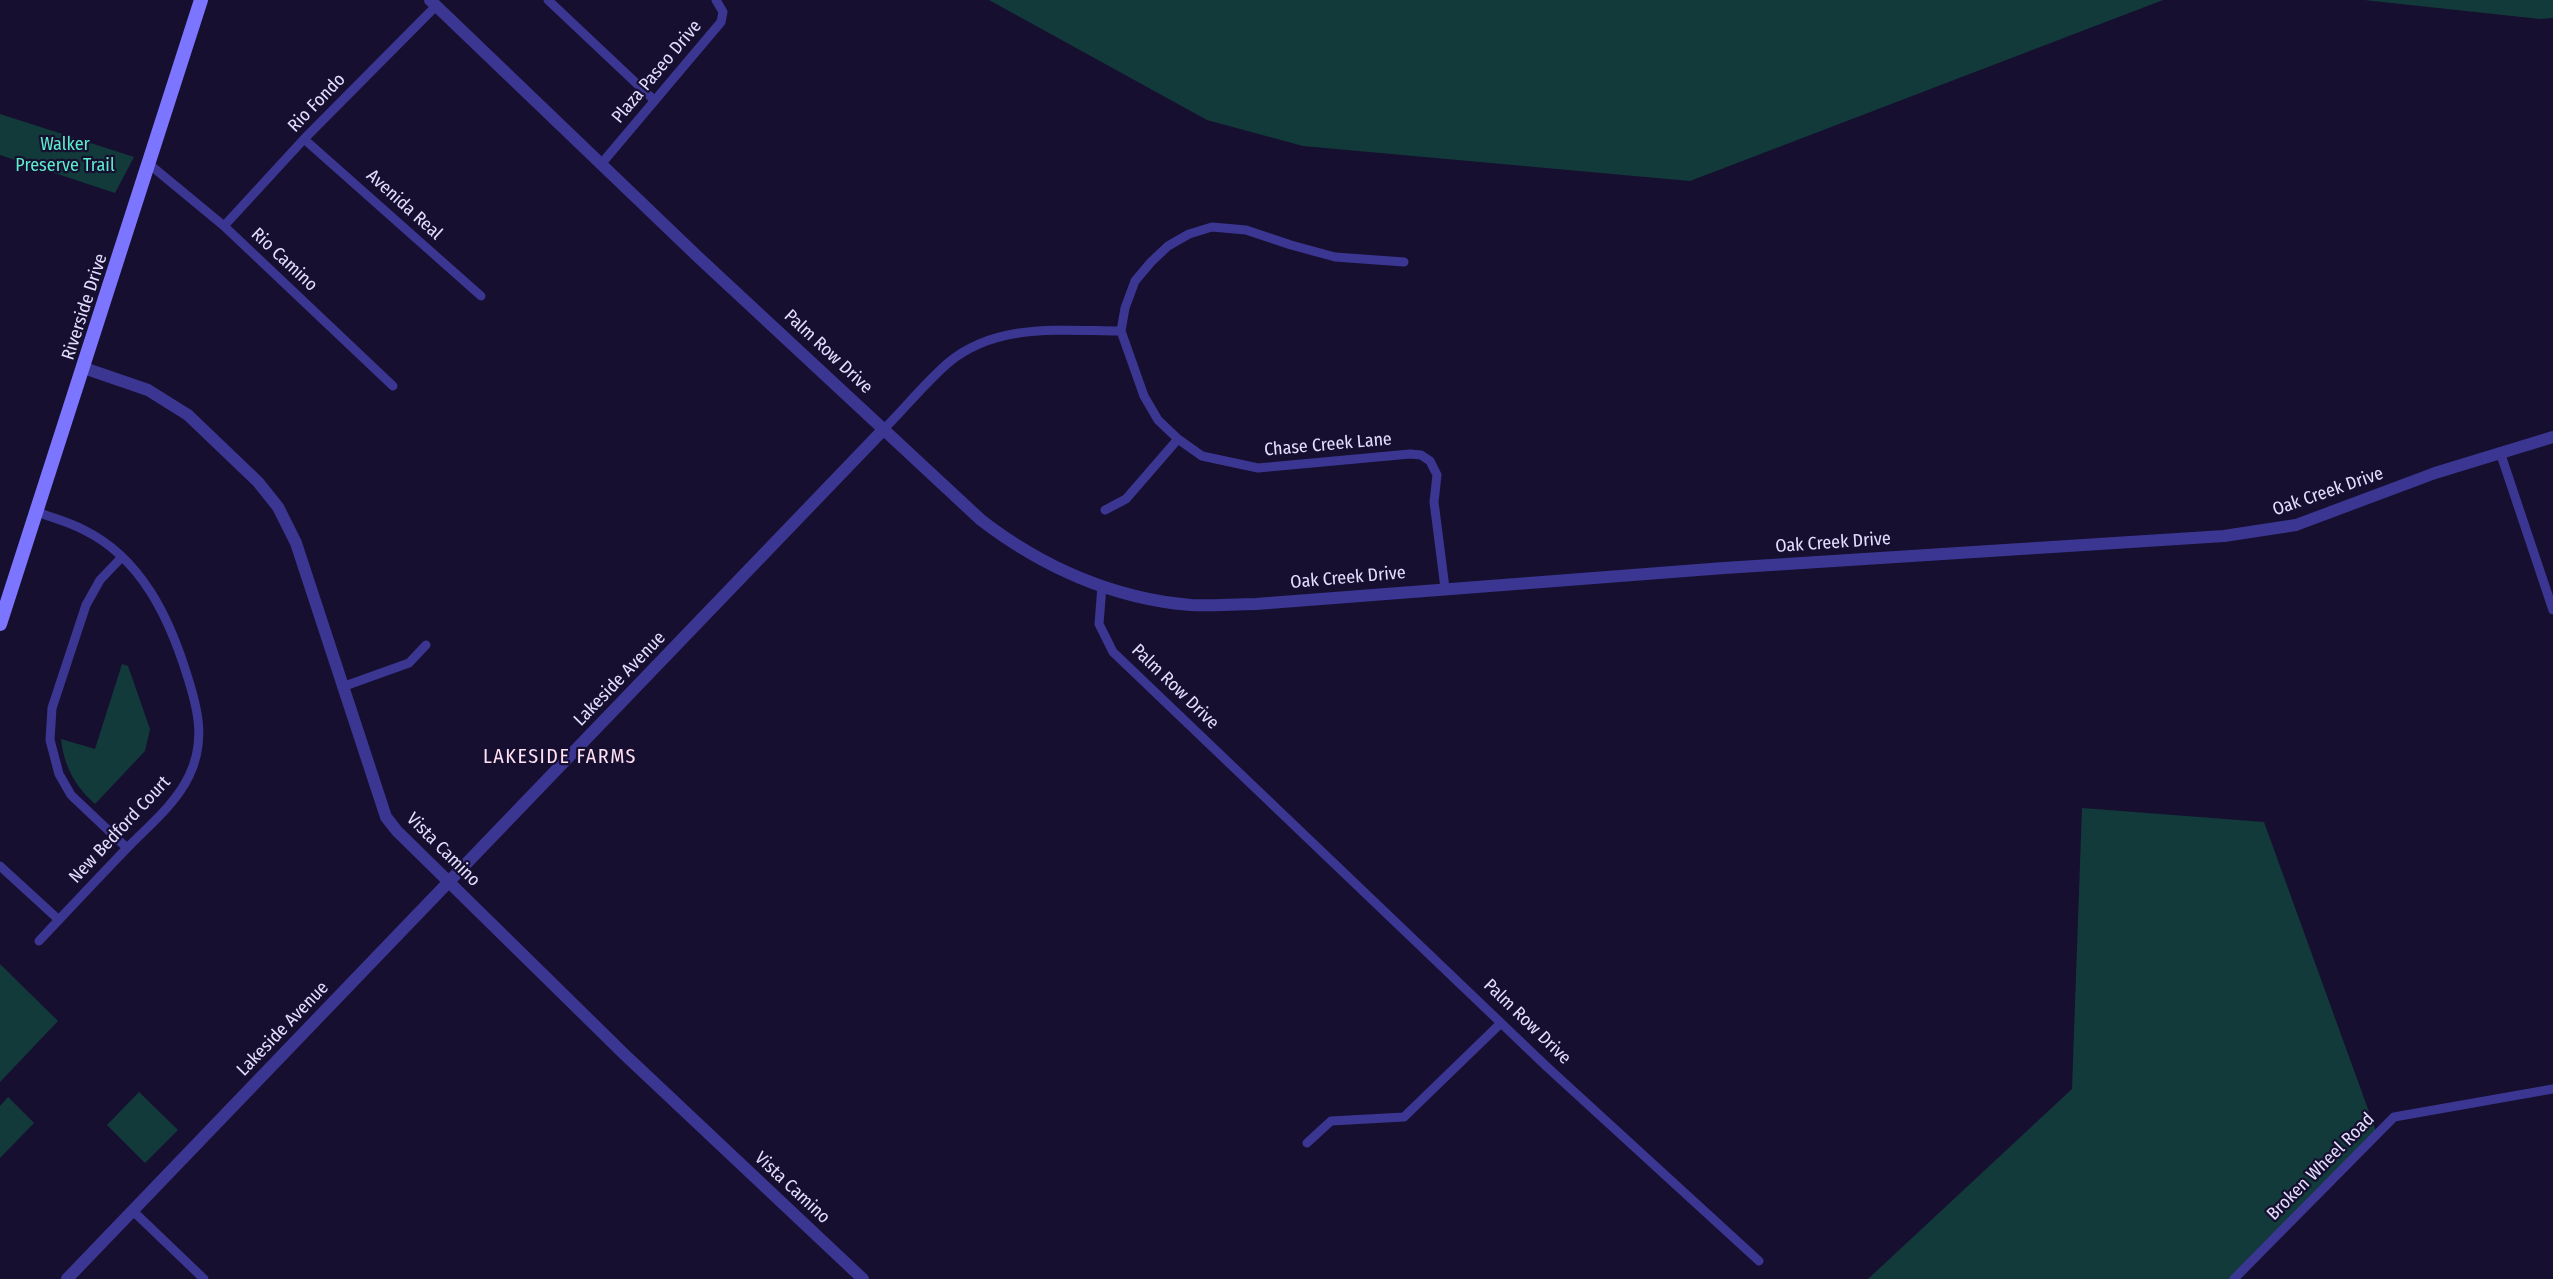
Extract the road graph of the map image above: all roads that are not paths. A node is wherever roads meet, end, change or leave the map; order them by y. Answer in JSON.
{"nodes":[{"id":1,"x":201,"y":0,"type":"edge"},
{"id":2,"x":548,"y":0,"type":"edge"},
{"id":3,"x":716,"y":0,"type":"edge"},
{"id":4,"x":433,"y":3,"type":"edge"},
{"id":5,"x":654,"y":100,"type":"junction"},
{"id":6,"x":304,"y":139,"type":"junction"},
{"id":7,"x":602,"y":163,"type":"junction"},
{"id":8,"x":149,"y":164,"type":"junction"},
{"id":9,"x":224,"y":226,"type":"junction"},
{"id":10,"x":1404,"y":262,"type":"dead end"},
{"id":11,"x":481,"y":296,"type":"dead end"},
{"id":12,"x":1121,"y":331,"type":"junction"},
{"id":13,"x":84,"y":368,"type":"junction"},
{"id":14,"x":393,"y":386,"type":"dead end"},
{"id":15,"x":884,"y":429,"type":"junction"},
{"id":16,"x":2553,"y":437,"type":"edge"},
{"id":17,"x":1178,"y":439,"type":"junction"},
{"id":18,"x":2500,"y":452,"type":"junction"},
{"id":19,"x":1105,"y":510,"type":"dead end"},
{"id":20,"x":37,"y":512,"type":"junction"},
{"id":21,"x":122,"y":558,"type":"junction"},
{"id":22,"x":1102,"y":586,"type":"junction"},
{"id":23,"x":1445,"y":588,"type":"junction"},
{"id":24,"x":2553,"y":610,"type":"edge"},
{"id":25,"x":0,"y":624,"type":"edge"},
{"id":26,"x":426,"y":645,"type":"dead end"},
{"id":27,"x":342,"y":687,"type":"junction"},
{"id":28,"x":127,"y":848,"type":"junction"},
{"id":29,"x":0,"y":866,"type":"edge"},
{"id":30,"x":449,"y":883,"type":"junction"},
{"id":31,"x":59,"y":920,"type":"junction"},
{"id":32,"x":39,"y":941,"type":"dead end"},
{"id":33,"x":1501,"y":1023,"type":"junction"},
{"id":34,"x":2553,"y":1089,"type":"edge"},
{"id":35,"x":1307,"y":1143,"type":"dead end"},
{"id":36,"x":133,"y":1211,"type":"junction"},
{"id":37,"x":1759,"y":1261,"type":"dead end"},
{"id":38,"x":67,"y":1279,"type":"edge"},
{"id":39,"x":204,"y":1279,"type":"edge"},
{"id":40,"x":863,"y":1279,"type":"edge"},
{"id":41,"x":2234,"y":1279,"type":"edge"}],
"edges":[{"from":1,"to":8,"type":"main road","name":"Riverside Drive"},
{"from":2,"to":5,"type":"street"},
{"from":3,"to":5,"type":"street","name":"Plaza Paseo Drive"},
{"from":4,"to":6,"type":"street","name":"Rio Fondo"},
{"from":4,"to":7,"type":"street","name":"Palm Row Drive"},
{"from":5,"to":7,"type":"street","name":"Plaza Paseo Drive"},
{"from":6,"to":9,"type":"street","name":"Rio Fondo"},
{"from":6,"to":11,"type":"street","name":"Avenida Real"},
{"from":7,"to":15,"type":"street","name":"Palm Row Drive"},
{"from":8,"to":9,"type":"street","name":"Rio Camino"},
{"from":8,"to":13,"type":"main road","name":"Riverside Drive"},
{"from":9,"to":14,"type":"street","name":"Rio Camino"},
{"from":10,"to":12,"type":"street"},
{"from":12,"to":15,"type":"street","name":"Lakeside Avenue"},
{"from":12,"to":17,"type":"street","name":"Chase Creek Lane"},
{"from":13,"to":20,"type":"main road","name":"Riverside Drive"},
{"from":13,"to":27,"type":"street","name":"Vista Camino"},
{"from":15,"to":22,"type":"street","name":"Palm Row Drive"},
{"from":15,"to":30,"type":"street","name":"Lakeside Avenue"},
{"from":16,"to":18,"type":"street","name":"Oak Creek Drive"},
{"from":17,"to":19,"type":"street"},
{"from":17,"to":23,"type":"street","name":"Chase Creek Lane"},
{"from":18,"to":23,"type":"street","name":"Oak Creek Drive"},
{"from":18,"to":24,"type":"street"},
{"from":20,"to":21,"type":"street","name":"New Bedford Court"},
{"from":20,"to":25,"type":"main road","name":"Riverside Drive"},
{"from":21,"to":28,"type":"street","name":"New Bedford Court"},
{"from":21,"to":28,"type":"street"},
{"from":22,"to":23,"type":"street","name":"Oak Creek Drive"},
{"from":22,"to":33,"type":"street","name":"Palm Row Drive"},
{"from":26,"to":27,"type":"street"},
{"from":27,"to":30,"type":"street","name":"Vista Camino"},
{"from":28,"to":31,"type":"street","name":"New Bedford Court"},
{"from":29,"to":31,"type":"street"},
{"from":30,"to":36,"type":"street","name":"Lakeside Avenue"},
{"from":30,"to":40,"type":"street","name":"Vista Camino"},
{"from":31,"to":32,"type":"street","name":"New Bedford Court"},
{"from":33,"to":35,"type":"street"},
{"from":33,"to":37,"type":"street","name":"Palm Row Drive"},
{"from":34,"to":41,"type":"street","name":"Broken Wheel Road"},
{"from":36,"to":38,"type":"street","name":"Lakeside Avenue"},
{"from":36,"to":39,"type":"street"}]}
